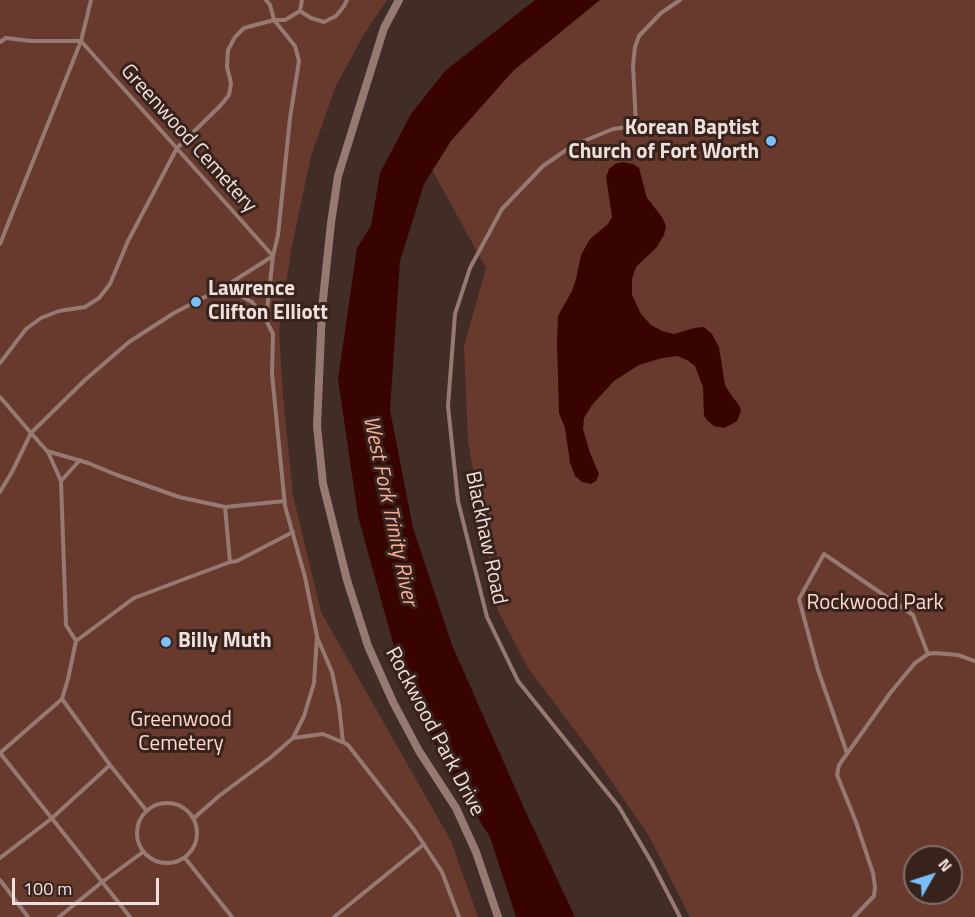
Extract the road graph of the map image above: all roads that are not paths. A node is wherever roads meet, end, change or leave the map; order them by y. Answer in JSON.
{"nodes":[{"id":1,"x":91,"y":0,"type":"edge"},
{"id":2,"x":266,"y":0,"type":"edge"},
{"id":3,"x":302,"y":0,"type":"edge"},
{"id":4,"x":346,"y":0,"type":"edge"},
{"id":5,"x":399,"y":0,"type":"edge"},
{"id":6,"x":680,"y":0,"type":"edge"},
{"id":7,"x":300,"y":11,"type":"junction"},
{"id":8,"x":274,"y":20,"type":"junction"},
{"id":9,"x":81,"y":41,"type":"junction"},
{"id":10,"x":0,"y":42,"type":"edge"},
{"id":11,"x":177,"y":148,"type":"junction"},
{"id":12,"x":0,"y":244,"type":"edge"},
{"id":13,"x":273,"y":256,"type":"junction"},
{"id":14,"x":224,"y":287,"type":"junction"},
{"id":15,"x":266,"y":320,"type":"junction"},
{"id":16,"x":0,"y":363,"type":"edge"},
{"id":17,"x":0,"y":396,"type":"edge"},
{"id":18,"x":32,"y":433,"type":"junction"},
{"id":19,"x":47,"y":451,"type":"junction"},
{"id":20,"x":80,"y":460,"type":"junction"},
{"id":21,"x":61,"y":481,"type":"junction"},
{"id":22,"x":0,"y":492,"type":"edge"},
{"id":23,"x":285,"y":501,"type":"junction"},
{"id":24,"x":225,"y":507,"type":"junction"},
{"id":25,"x":294,"y":532,"type":"junction"},
{"id":26,"x":230,"y":562,"type":"junction"},
{"id":27,"x":317,"y":636,"type":"junction"},
{"id":28,"x":76,"y":641,"type":"junction"},
{"id":29,"x":928,"y":654,"type":"junction"},
{"id":30,"x":975,"y":661,"type":"edge"},
{"id":31,"x":62,"y":699,"type":"junction"},
{"id":32,"x":293,"y":738,"type":"junction"},
{"id":33,"x":343,"y":742,"type":"junction"},
{"id":34,"x":0,"y":753,"type":"edge"},
{"id":35,"x":847,"y":753,"type":"junction"},
{"id":36,"x":110,"y":765,"type":"junction"},
{"id":37,"x":146,"y":810,"type":"junction"},
{"id":38,"x":194,"y":818,"type":"junction"},
{"id":39,"x":51,"y":819,"type":"junction"},
{"id":40,"x":424,"y":844,"type":"junction"},
{"id":41,"x":143,"y":852,"type":"junction"},
{"id":42,"x":0,"y":858,"type":"edge"},
{"id":43,"x":185,"y":858,"type":"junction"},
{"id":44,"x":0,"y":880,"type":"edge"},
{"id":45,"x":102,"y":882,"type":"junction"},
{"id":46,"x":28,"y":917,"type":"edge"},
{"id":47,"x":59,"y":917,"type":"edge"},
{"id":48,"x":130,"y":917,"type":"edge"},
{"id":49,"x":232,"y":917,"type":"edge"},
{"id":50,"x":334,"y":917,"type":"edge"},
{"id":51,"x":459,"y":917,"type":"edge"},
{"id":52,"x":498,"y":917,"type":"edge"},
{"id":53,"x":680,"y":917,"type":"edge"},
{"id":54,"x":854,"y":917,"type":"edge"}],
"edges":[{"from":1,"to":9,"type":"lane"},
{"from":2,"to":8,"type":"lane","name":"Greenwood Cemetery"},
{"from":3,"to":7,"type":"lane"},
{"from":4,"to":7,"type":"lane"},
{"from":5,"to":52,"type":"street","name":"Rockwood Park Drive"},
{"from":6,"to":53,"type":"lane","name":"Blackhaw Road"},
{"from":7,"to":8,"type":"lane"},
{"from":8,"to":11,"type":"lane"},
{"from":8,"to":13,"type":"lane","name":"Greenwood Cemetery"},
{"from":9,"to":10,"type":"lane"},
{"from":9,"to":11,"type":"lane","name":"Greenwood Cemetery"},
{"from":9,"to":12,"type":"lane"},
{"from":11,"to":13,"type":"lane","name":"Greenwood Cemetery"},
{"from":11,"to":16,"type":"lane"},
{"from":13,"to":14,"type":"lane"},
{"from":13,"to":15,"type":"lane","name":"Greenwood Cemetery"},
{"from":14,"to":15,"type":"lane","name":"Greenwood Cemetery"},
{"from":14,"to":18,"type":"lane"},
{"from":15,"to":23,"type":"lane","name":"Greenwood Cemetery"},
{"from":17,"to":18,"type":"lane"},
{"from":18,"to":19,"type":"lane"},
{"from":18,"to":22,"type":"lane"},
{"from":19,"to":20,"type":"lane"},
{"from":19,"to":21,"type":"lane"},
{"from":20,"to":21,"type":"lane"},
{"from":20,"to":24,"type":"lane"},
{"from":21,"to":28,"type":"lane"},
{"from":23,"to":24,"type":"lane"},
{"from":23,"to":25,"type":"lane","name":"Greenwood Cemetery"},
{"from":24,"to":26,"type":"lane"},
{"from":25,"to":26,"type":"lane"},
{"from":25,"to":27,"type":"lane","name":"Greenwood Cemetery"},
{"from":26,"to":28,"type":"lane"},
{"from":27,"to":32,"type":"lane","name":"Greenwood Cemetery"},
{"from":27,"to":33,"type":"lane","name":"Greenwood Cemetery"},
{"from":28,"to":31,"type":"lane"},
{"from":29,"to":30,"type":"lane"},
{"from":29,"to":35,"type":"lane"},
{"from":29,"to":35,"type":"lane"},
{"from":31,"to":34,"type":"lane"},
{"from":31,"to":36,"type":"lane"},
{"from":32,"to":33,"type":"lane"},
{"from":32,"to":38,"type":"lane","name":"Greenwood Cemetery"},
{"from":33,"to":40,"type":"lane"},
{"from":34,"to":39,"type":"lane"},
{"from":35,"to":54,"type":"lane"},
{"from":36,"to":37,"type":"lane"},
{"from":36,"to":39,"type":"lane"},
{"from":37,"to":38,"type":"lane"},
{"from":37,"to":41,"type":"lane"},
{"from":38,"to":43,"type":"lane"},
{"from":39,"to":42,"type":"lane"},
{"from":39,"to":45,"type":"lane"},
{"from":40,"to":50,"type":"lane"},
{"from":40,"to":51,"type":"lane"},
{"from":41,"to":43,"type":"lane"},
{"from":41,"to":45,"type":"lane"},
{"from":43,"to":49,"type":"lane"},
{"from":44,"to":46,"type":"lane"},
{"from":45,"to":47,"type":"lane"},
{"from":45,"to":48,"type":"lane"}]}
